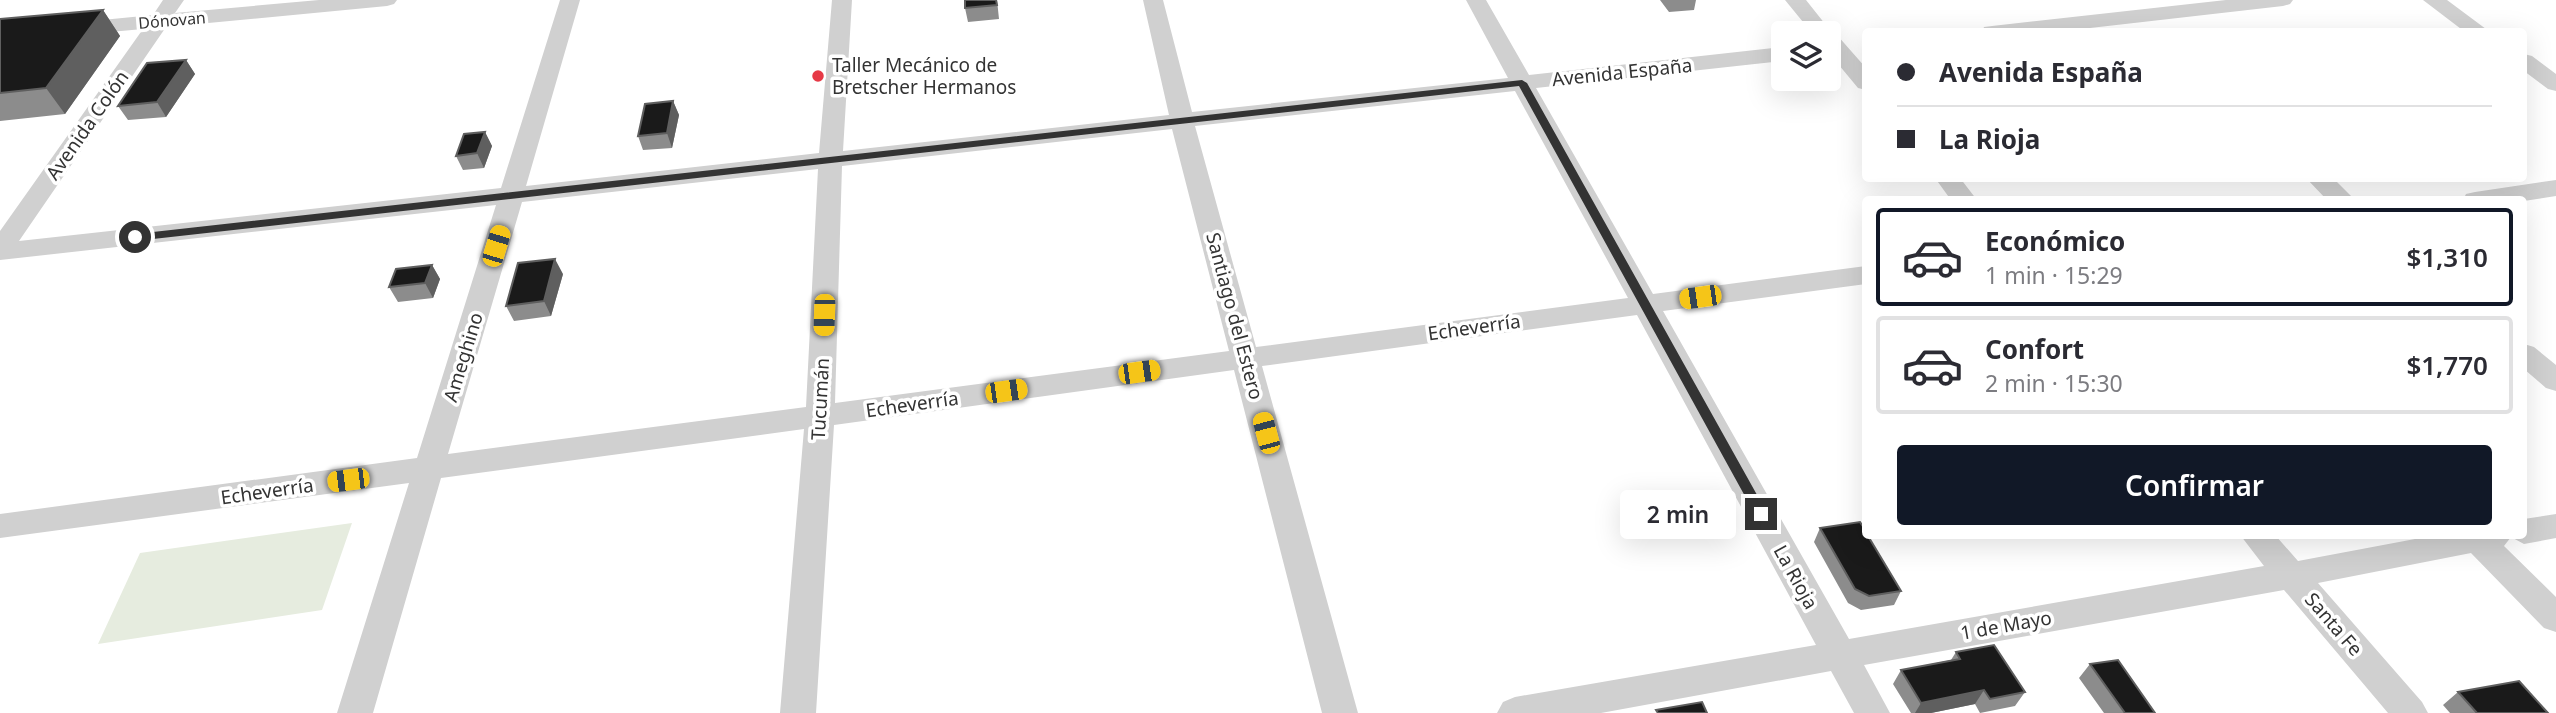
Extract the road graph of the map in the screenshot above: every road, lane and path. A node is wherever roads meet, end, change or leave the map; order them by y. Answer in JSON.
{"nodes":[{"id":1,"x":174,"y":0,"type":"edge"},
{"id":2,"x":387,"y":0,"type":"edge"},
{"id":3,"x":570,"y":0,"type":"edge"},
{"id":4,"x":842,"y":0,"type":"edge"},
{"id":5,"x":1153,"y":0,"type":"edge"},
{"id":6,"x":1476,"y":0,"type":"edge"},
{"id":7,"x":1795,"y":0,"type":"edge"},
{"id":8,"x":2108,"y":0,"type":"edge"},
{"id":9,"x":2275,"y":0,"type":"edge"},
{"id":10,"x":2283,"y":0,"type":"edge"},
{"id":11,"x":2434,"y":0,"type":"edge"},
{"id":12,"x":2128,"y":17,"type":"junction"},
{"id":13,"x":1812,"y":21,"type":"edge"},
{"id":14,"x":159,"y":22,"type":"junction"},
{"id":15,"x":2028,"y":28,"type":"edge"},
{"id":16,"x":2140,"y":28,"type":"edge"},
{"id":17,"x":2474,"y":28,"type":"edge"},
{"id":18,"x":0,"y":36,"type":"edge"},
{"id":19,"x":1841,"y":44,"type":"edge"},
{"id":20,"x":1862,"y":45,"type":"edge"},
{"id":21,"x":1771,"y":55,"type":"edge"},
{"id":22,"x":1841,"y":56,"type":"edge"},
{"id":23,"x":2527,"y":63,"type":"edge"},
{"id":24,"x":1862,"y":79,"type":"edge"},
{"id":25,"x":1522,"y":83,"type":"junction"},
{"id":26,"x":2556,"y":84,"type":"edge"},
{"id":27,"x":1182,"y":121,"type":"junction"},
{"id":28,"x":830,"y":161,"type":"junction"},
{"id":29,"x":1951,"y":182,"type":"edge"},
{"id":30,"x":2323,"y":182,"type":"edge"},
{"id":31,"x":2556,"y":188,"type":"edge"},
{"id":32,"x":512,"y":196,"type":"junction"},
{"id":33,"x":1962,"y":196,"type":"edge"},
{"id":34,"x":2338,"y":196,"type":"edge"},
{"id":35,"x":2502,"y":196,"type":"edge"},
{"id":36,"x":0,"y":251,"type":"edge"},
{"id":37,"x":1862,"y":276,"type":"edge"},
{"id":38,"x":1645,"y":304,"type":"junction"},
{"id":39,"x":1246,"y":357,"type":"junction"},
{"id":40,"x":2527,"y":357,"type":"edge"},
{"id":41,"x":2556,"y":382,"type":"edge"},
{"id":42,"x":820,"y":417,"type":"junction"},
{"id":43,"x":429,"y":469,"type":"junction"},
{"id":44,"x":0,"y":526,"type":"edge"},
{"id":45,"x":2556,"y":526,"type":"edge"},
{"id":46,"x":2527,"y":531,"type":"edge"},
{"id":47,"x":2260,"y":539,"type":"edge"},
{"id":48,"x":2472,"y":539,"type":"edge"},
{"id":49,"x":2484,"y":539,"type":"edge"},
{"id":50,"x":2291,"y":575,"type":"junction"},
{"id":51,"x":2556,"y":618,"type":"edge"},
{"id":52,"x":1839,"y":654,"type":"junction"},
{"id":53,"x":355,"y":713,"type":"edge"},
{"id":54,"x":798,"y":713,"type":"edge"},
{"id":55,"x":1340,"y":713,"type":"edge"},
{"id":56,"x":1515,"y":713,"type":"edge"},
{"id":57,"x":1871,"y":713,"type":"edge"},
{"id":58,"x":2410,"y":713,"type":"edge"}],
"edges":[{"from":1,"to":14,"type":"street","name":"Avenida Colón"},
{"from":2,"to":14,"type":"street","name":"Dónovan"},
{"from":3,"to":32,"type":"street","name":"Ameghino"},
{"from":4,"to":28,"type":"street","name":"Tucumán"},
{"from":5,"to":27,"type":"street","name":"Santiago del Estero"},
{"from":6,"to":25,"type":"street","name":"La Rioja"},
{"from":7,"to":13,"type":"street"},
{"from":8,"to":12,"type":"street"},
{"from":9,"to":10,"type":"street"},
{"from":9,"to":12,"type":"street"},
{"from":11,"to":17,"type":"street"},
{"from":12,"to":15,"type":"street"},
{"from":12,"to":16,"type":"street"},
{"from":14,"to":18,"type":"street","name":"Dónovan"},
{"from":14,"to":36,"type":"street","name":"Avenida Colón"},
{"from":19,"to":20,"type":"street"},
{"from":21,"to":25,"type":"street","name":"Avenida España"},
{"from":22,"to":24,"type":"street"},
{"from":23,"to":26,"type":"street"},
{"from":25,"to":27,"type":"street","name":"Avenida España"},
{"from":25,"to":38,"type":"street","name":"La Rioja"},
{"from":27,"to":28,"type":"street","name":"Avenida España"},
{"from":27,"to":39,"type":"street","name":"Santiago del Estero"},
{"from":28,"to":32,"type":"street","name":"Avenida España"},
{"from":28,"to":42,"type":"street","name":"Tucumán"},
{"from":29,"to":33,"type":"street"},
{"from":30,"to":34,"type":"street"},
{"from":31,"to":35,"type":"street"},
{"from":32,"to":36,"type":"street","name":"Avenida España"},
{"from":32,"to":43,"type":"street","name":"Ameghino"},
{"from":37,"to":38,"type":"street","name":"Echeverría"},
{"from":38,"to":39,"type":"street","name":"Echeverría"},
{"from":38,"to":52,"type":"street","name":"La Rioja"},
{"from":39,"to":42,"type":"street","name":"Echeverría"},
{"from":39,"to":55,"type":"street","name":"Santiago del Estero"},
{"from":40,"to":41,"type":"street"},
{"from":42,"to":43,"type":"street","name":"Echeverría"},
{"from":42,"to":54,"type":"street","name":"Tucumán"},
{"from":43,"to":44,"type":"street","name":"Echeverría"},
{"from":43,"to":53,"type":"street","name":"Ameghino"},
{"from":45,"to":46,"type":"street"},
{"from":47,"to":50,"type":"street","name":"Santa Fe"},
{"from":48,"to":50,"type":"street","name":"1 de Mayo"},
{"from":49,"to":51,"type":"street"},
{"from":50,"to":52,"type":"street","name":"1 de Mayo"},
{"from":50,"to":58,"type":"street","name":"Santa Fe"},
{"from":52,"to":56,"type":"street","name":"1 de Mayo"},
{"from":52,"to":57,"type":"street","name":"La Rioja"}]}
